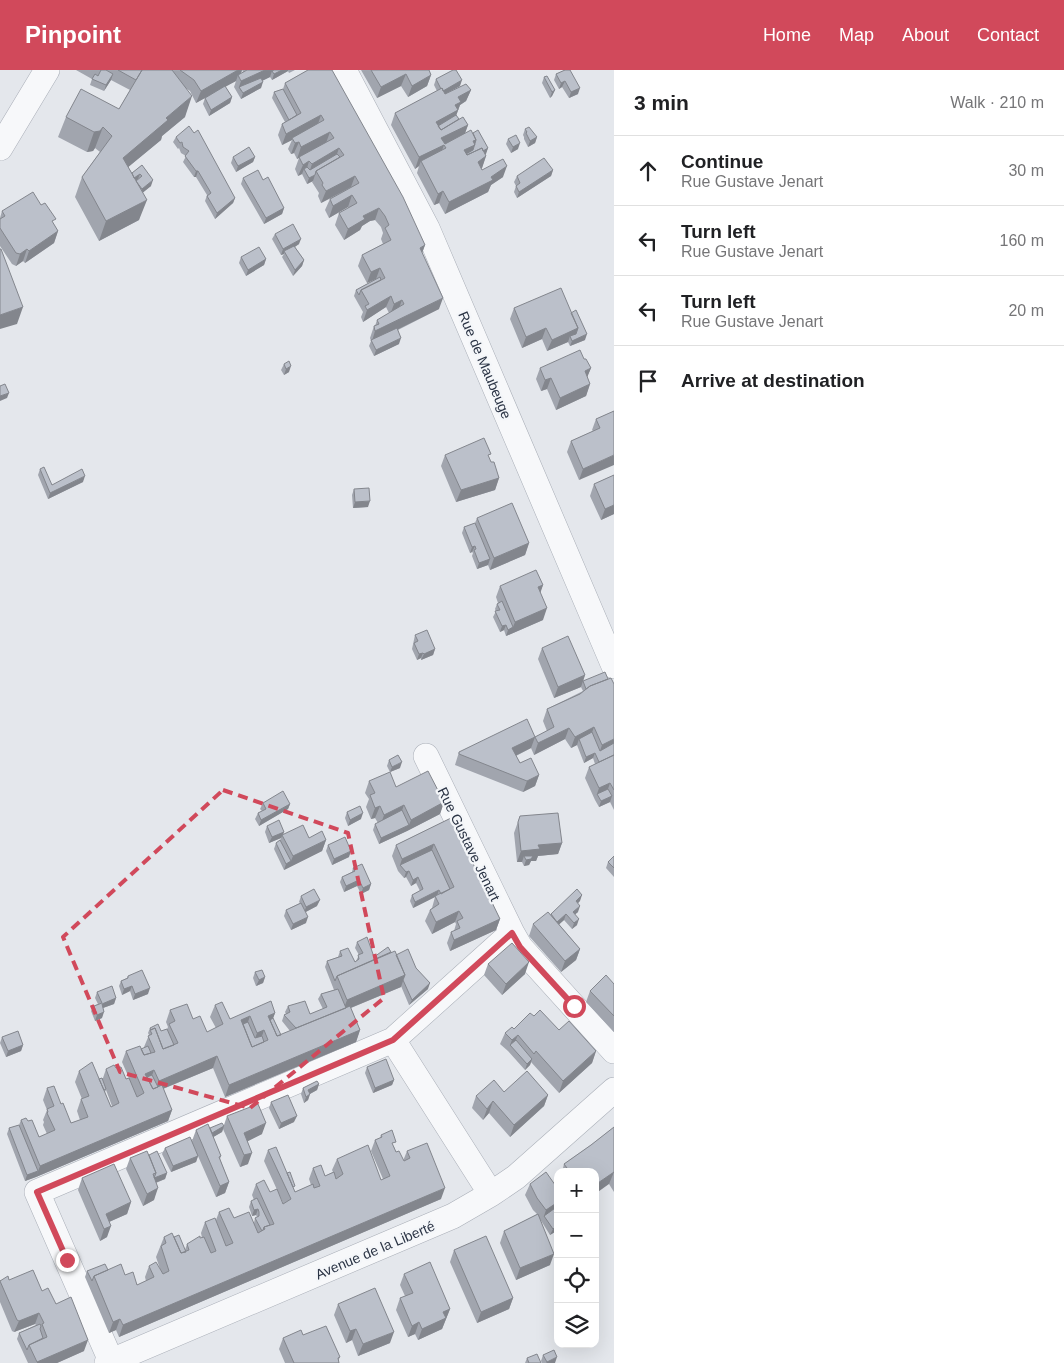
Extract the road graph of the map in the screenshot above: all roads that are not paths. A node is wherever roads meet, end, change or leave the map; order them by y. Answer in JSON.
{"nodes":[{"id":1,"x":47,"y":70,"type":"edge"},
{"id":2,"x":344,"y":70,"type":"edge"},
{"id":3,"x":0,"y":148,"type":"edge"},
{"id":4,"x":614,"y":666,"type":"edge"},
{"id":5,"x":426,"y":756,"type":"dead end"},
{"id":6,"x":512,"y":933,"type":"junction"},
{"id":7,"x":393,"y":1040,"type":"junction"},
{"id":8,"x":614,"y":1051,"type":"edge"},
{"id":9,"x":614,"y":1090,"type":"edge"},
{"id":10,"x":491,"y":1194,"type":"junction"},
{"id":11,"x":109,"y":1362,"type":"edge"}],
"edges":[{"from":1,"to":3,"type":"street"},
{"from":2,"to":4,"type":"street","name":"Rue de Maubeuge"},
{"from":5,"to":6,"type":"street","name":"Rue Gustave Jenart"},
{"from":6,"to":7,"type":"street"},
{"from":6,"to":8,"type":"street","name":"Rue Gustave Jenart"},
{"from":7,"to":10,"type":"street"},
{"from":7,"to":11,"type":"street"},
{"from":9,"to":10,"type":"street","name":"Avenue de la Liberté"},
{"from":10,"to":11,"type":"street","name":"Avenue de la Liberté"}]}
